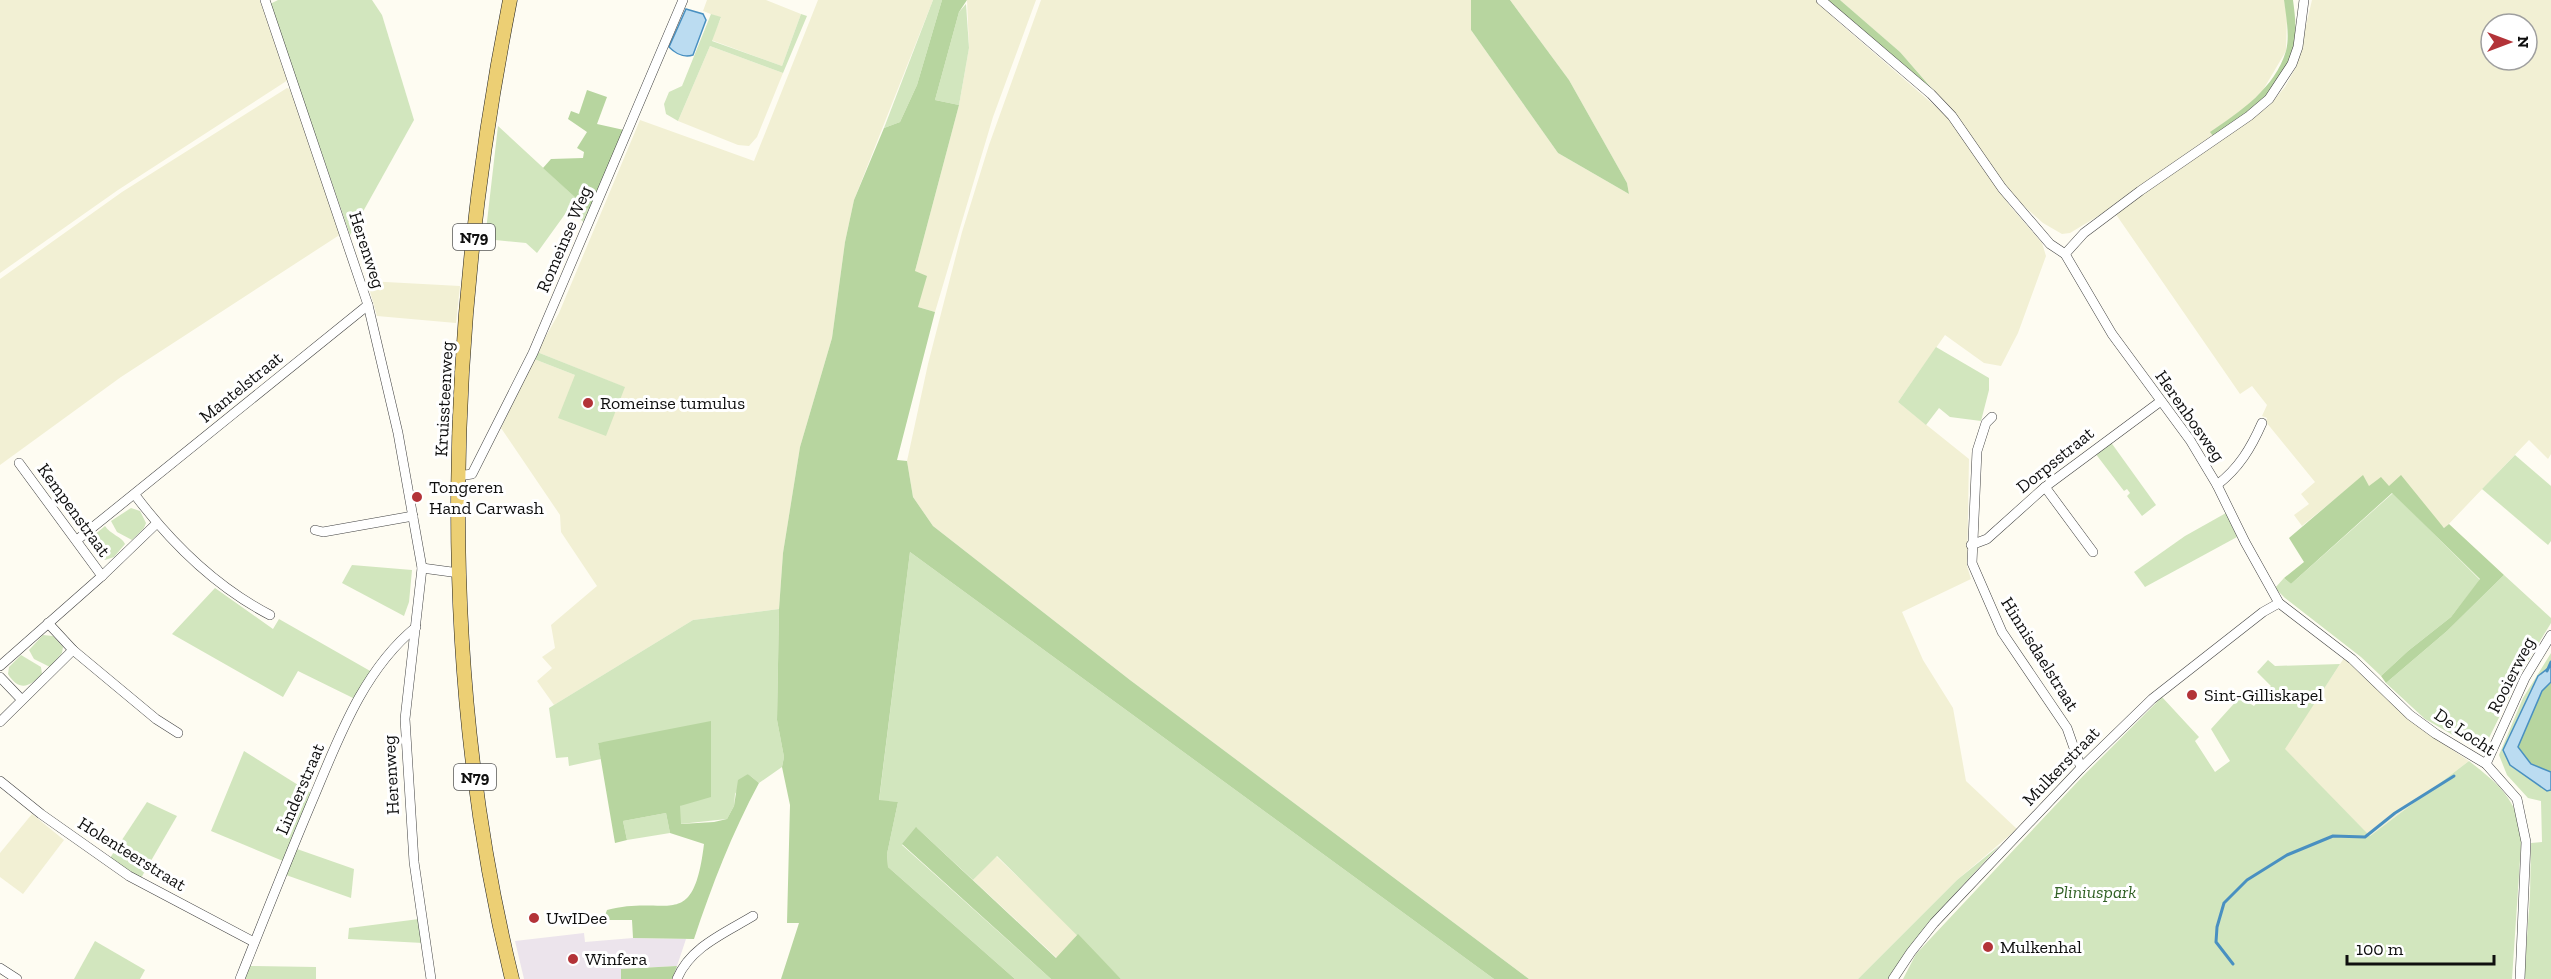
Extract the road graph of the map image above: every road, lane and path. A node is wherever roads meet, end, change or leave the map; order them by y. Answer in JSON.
{"nodes":[{"id":1,"x":265,"y":0,"type":"edge"},
{"id":2,"x":510,"y":0,"type":"edge"},
{"id":3,"x":683,"y":0,"type":"edge"},
{"id":4,"x":1821,"y":0,"type":"edge"},
{"id":5,"x":2304,"y":0,"type":"edge"},
{"id":6,"x":2065,"y":254,"type":"junction"},
{"id":7,"x":368,"y":305,"type":"junction"},
{"id":8,"x":2161,"y":401,"type":"junction"},
{"id":9,"x":1992,"y":417,"type":"dead end"},
{"id":10,"x":2262,"y":423,"type":"dead end"},
{"id":11,"x":19,"y":463,"type":"dead end"},
{"id":12,"x":458,"y":476,"type":"junction"},
{"id":13,"x":2217,"y":485,"type":"junction"},
{"id":14,"x":2045,"y":487,"type":"junction"},
{"id":15,"x":135,"y":495,"type":"junction"},
{"id":16,"x":413,"y":516,"type":"junction"},
{"id":17,"x":156,"y":524,"type":"junction"},
{"id":18,"x":315,"y":530,"type":"dead end"},
{"id":19,"x":77,"y":540,"type":"junction"},
{"id":20,"x":1971,"y":545,"type":"junction"},
{"id":21,"x":2093,"y":552,"type":"dead end"},
{"id":22,"x":422,"y":568,"type":"junction"},
{"id":23,"x":459,"y":573,"type":"junction"},
{"id":24,"x":102,"y":576,"type":"junction"},
{"id":25,"x":2279,"y":603,"type":"junction"},
{"id":26,"x":270,"y":615,"type":"dead end"},
{"id":27,"x":48,"y":623,"type":"junction"},
{"id":28,"x":416,"y":627,"type":"junction"},
{"id":29,"x":2551,"y":635,"type":"edge"},
{"id":30,"x":73,"y":650,"type":"junction"},
{"id":31,"x":0,"y":666,"type":"edge"},
{"id":32,"x":0,"y":677,"type":"edge"},
{"id":33,"x":21,"y":699,"type":"junction"},
{"id":34,"x":0,"y":722,"type":"edge"},
{"id":35,"x":178,"y":733,"type":"dead end"},
{"id":36,"x":2486,"y":764,"type":"junction"},
{"id":37,"x":2081,"y":768,"type":"junction"},
{"id":38,"x":0,"y":781,"type":"edge"},
{"id":39,"x":753,"y":916,"type":"dead end"},
{"id":40,"x":255,"y":942,"type":"junction"},
{"id":41,"x":0,"y":968,"type":"edge"},
{"id":42,"x":17,"y":979,"type":"edge"},
{"id":43,"x":240,"y":979,"type":"edge"},
{"id":44,"x":431,"y":979,"type":"edge"},
{"id":45,"x":512,"y":979,"type":"edge"},
{"id":46,"x":678,"y":979,"type":"edge"},
{"id":47,"x":1893,"y":979,"type":"edge"},
{"id":48,"x":2520,"y":979,"type":"edge"}],
"edges":[{"from":1,"to":7,"type":"street","name":"Herenweg"},
{"from":2,"to":12,"type":"main road","name":"Kruissteenweg","number":"N79"},
{"from":3,"to":12,"type":"street","name":"Romeinse Weg"},
{"from":4,"to":6,"type":"street","name":"Herenbosweg"},
{"from":5,"to":6,"type":"street"},
{"from":6,"to":8,"type":"street","name":"Herenbosweg"},
{"from":7,"to":15,"type":"street","name":"Mantelstraat"},
{"from":7,"to":16,"type":"street","name":"Herenweg"},
{"from":8,"to":13,"type":"street","name":"Herenbosweg"},
{"from":8,"to":14,"type":"street","name":"Dorpsstraat"},
{"from":9,"to":20,"type":"street","name":"Hinnisdaelstraat"},
{"from":10,"to":13,"type":"street"},
{"from":11,"to":19,"type":"street","name":"Kempenstraat"},
{"from":12,"to":23,"type":"main road","name":"Kruissteenweg","number":"N79"},
{"from":13,"to":25,"type":"street","name":"Herenbosweg"},
{"from":14,"to":20,"type":"street","name":"Dorpsstraat"},
{"from":14,"to":21,"type":"street"},
{"from":15,"to":17,"type":"street"},
{"from":15,"to":19,"type":"street","name":"Mantelstraat"},
{"from":16,"to":18,"type":"street"},
{"from":16,"to":22,"type":"street","name":"Herenweg"},
{"from":17,"to":24,"type":"street"},
{"from":17,"to":26,"type":"street"},
{"from":19,"to":24,"type":"street","name":"Kempenstraat"},
{"from":20,"to":37,"type":"street","name":"Hinnisdaelstraat"},
{"from":22,"to":23,"type":"street"},
{"from":22,"to":28,"type":"street","name":"Herenweg"},
{"from":23,"to":45,"type":"main road","name":"Kruissteenweg","number":"N79"},
{"from":24,"to":27,"type":"street","name":"Kempenstraat"},
{"from":25,"to":36,"type":"street","name":"De Locht"},
{"from":25,"to":37,"type":"street","name":"Mulkerstraat"},
{"from":27,"to":30,"type":"street"},
{"from":27,"to":31,"type":"street","name":"Kempenstraat"},
{"from":28,"to":40,"type":"street","name":"Linderstraat"},
{"from":28,"to":44,"type":"street","name":"Herenweg"},
{"from":29,"to":36,"type":"street","name":"Rooierweg"},
{"from":30,"to":33,"type":"street"},
{"from":30,"to":35,"type":"street"},
{"from":32,"to":33,"type":"street"},
{"from":33,"to":34,"type":"street"},
{"from":36,"to":48,"type":"street","name":"De Locht"},
{"from":37,"to":47,"type":"street","name":"Mulkerstraat"},
{"from":38,"to":40,"type":"street","name":"Holenteerstraat"},
{"from":39,"to":46,"type":"street"},
{"from":40,"to":43,"type":"street","name":"Linderstraat"},
{"from":41,"to":42,"type":"street"}]}
